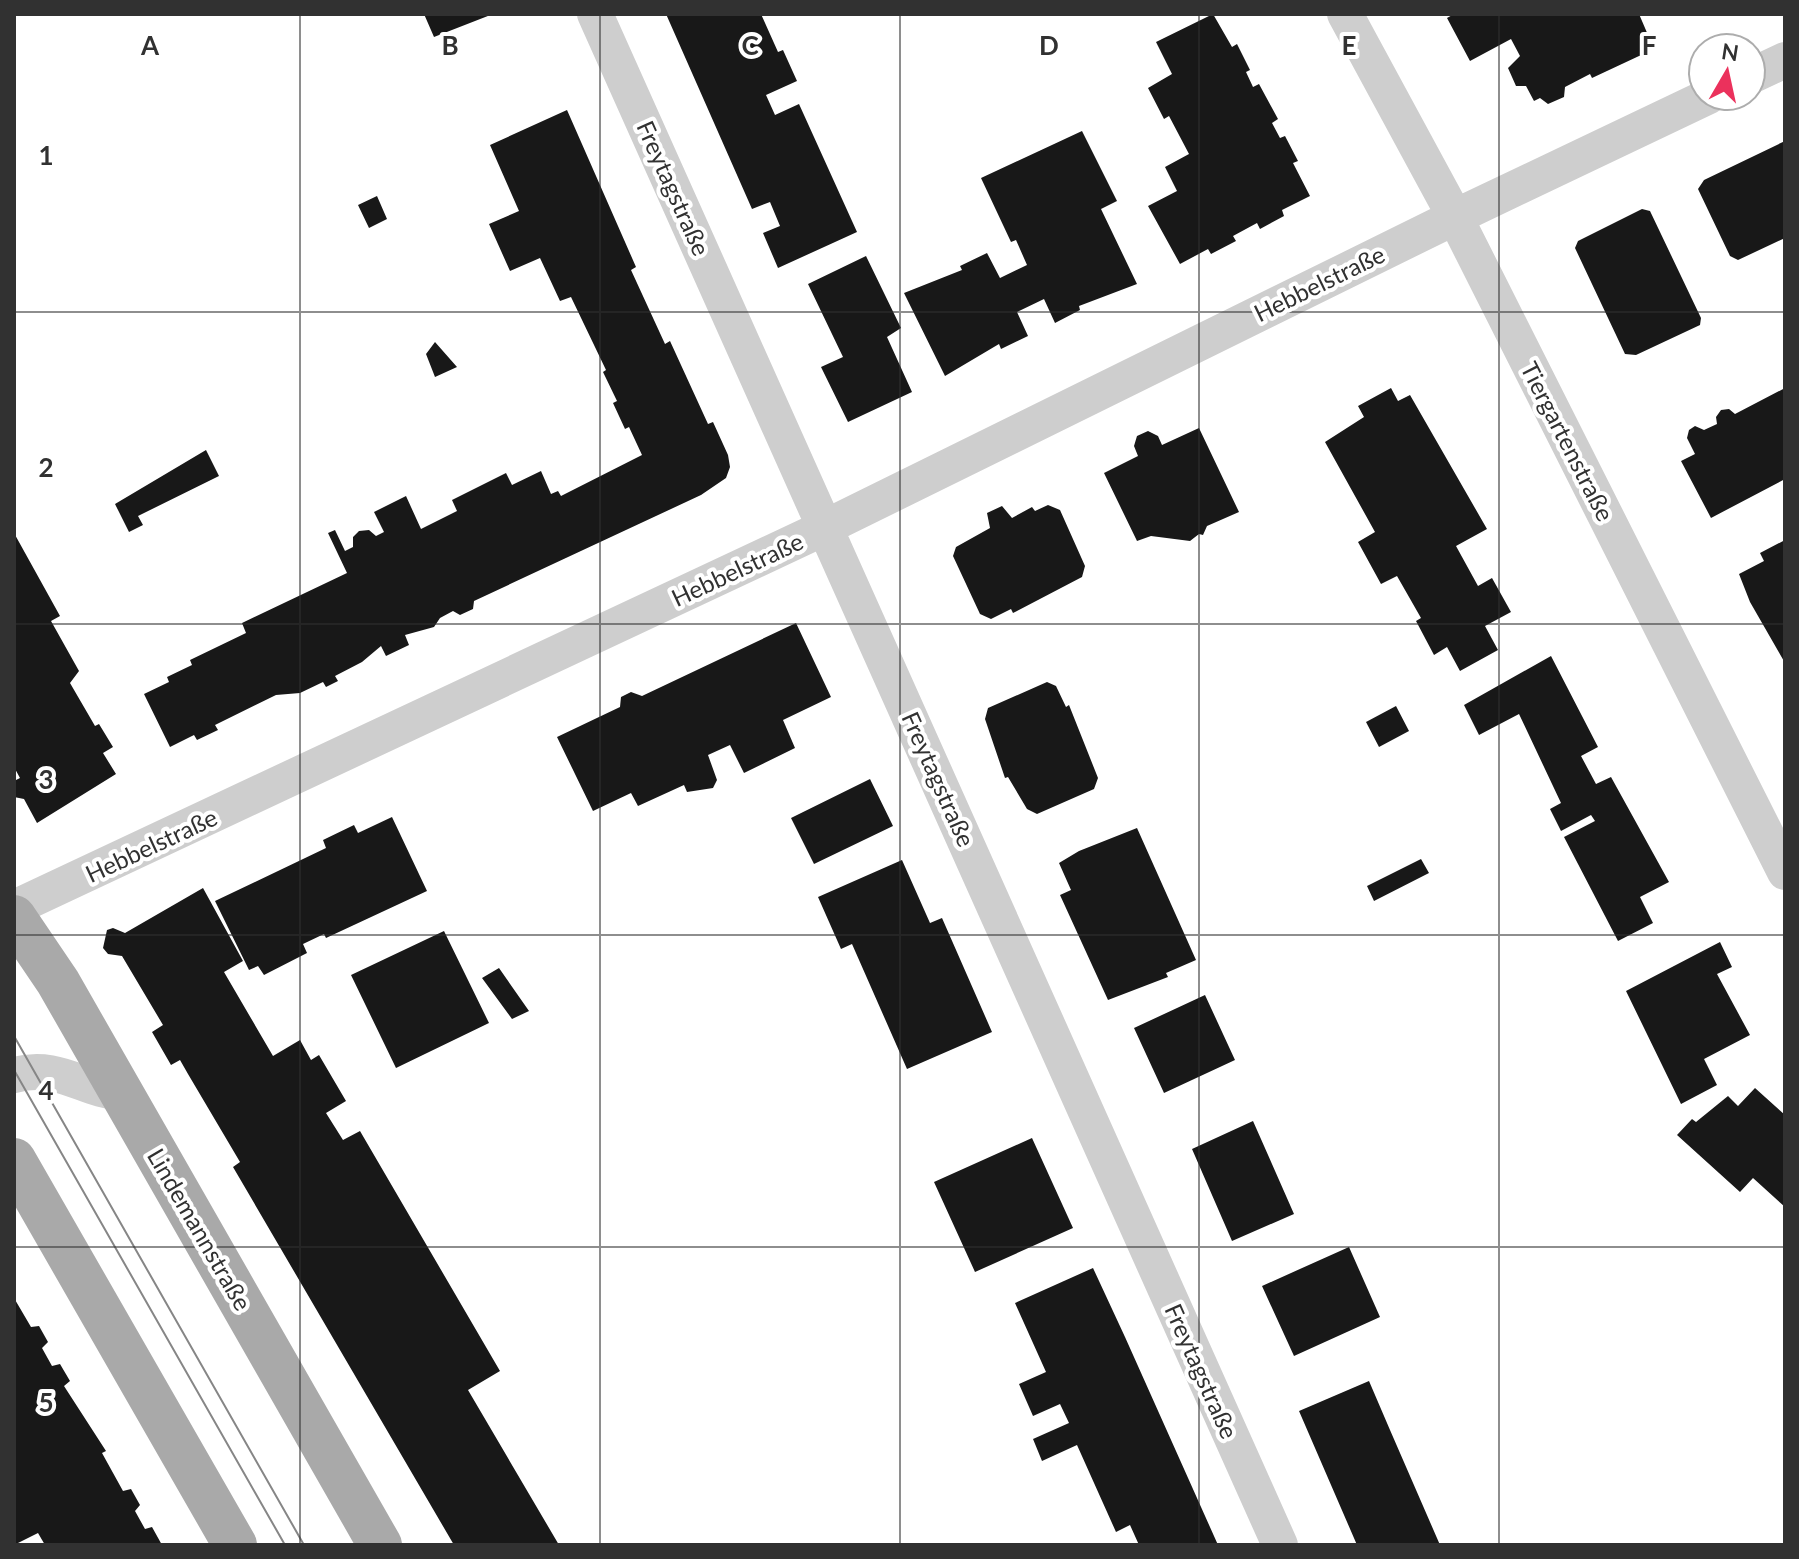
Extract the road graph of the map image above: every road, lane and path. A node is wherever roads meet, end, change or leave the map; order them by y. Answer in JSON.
{"nodes":[{"id":1,"x":595,"y":14,"type":"edge"},
{"id":2,"x":1345,"y":14,"type":"edge"},
{"id":3,"x":1687,"y":106,"type":"edge"},
{"id":4,"x":1455,"y":217,"type":"junction"},
{"id":5,"x":826,"y":527,"type":"junction"},
{"id":6,"x":1785,"y":872,"type":"edge"},
{"id":7,"x":14,"y":908,"type":"edge"},
{"id":8,"x":14,"y":917,"type":"edge"},
{"id":9,"x":14,"y":1075,"type":"edge"},
{"id":10,"x":122,"y":1093,"type":"junction"},
{"id":11,"x":14,"y":1160,"type":"edge"},
{"id":12,"x":235,"y":1545,"type":"edge"},
{"id":13,"x":380,"y":1545,"type":"edge"},
{"id":14,"x":1280,"y":1545,"type":"edge"}],
"edges":[{"from":1,"to":5,"type":"street","name":"Freytagstraße"},
{"from":2,"to":4,"type":"street","name":"Tiergartenstraße"},
{"from":3,"to":4,"type":"street","name":"Hebbelstraße"},
{"from":4,"to":5,"type":"street","name":"Hebbelstraße"},
{"from":4,"to":6,"type":"street","name":"Tiergartenstraße"},
{"from":5,"to":7,"type":"street","name":"Hebbelstraße"},
{"from":5,"to":14,"type":"street","name":"Freytagstraße"},
{"from":8,"to":10,"type":"main road","name":"Lindemannstraße"},
{"from":9,"to":10,"type":"street"},
{"from":10,"to":13,"type":"main road","name":"Lindemannstraße"},
{"from":11,"to":12,"type":"main road"}]}
